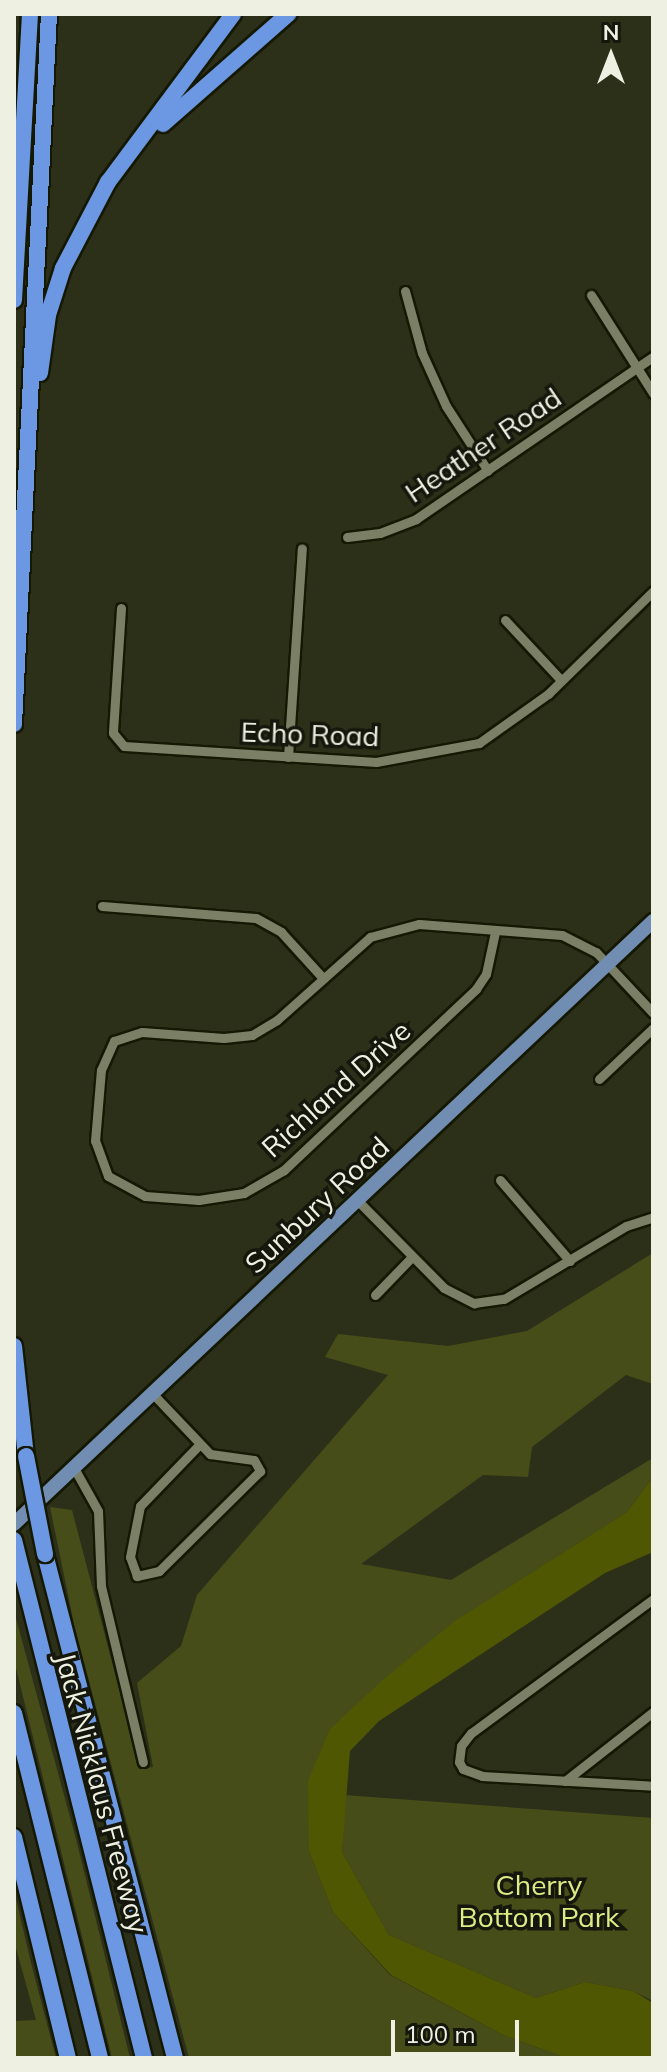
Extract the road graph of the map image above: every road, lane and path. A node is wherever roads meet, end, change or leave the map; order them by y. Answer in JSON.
{"nodes":[{"id":1,"x":30,"y":14,"type":"edge"},
{"id":2,"x":49,"y":14,"type":"edge"},
{"id":3,"x":233,"y":14,"type":"edge"},
{"id":4,"x":288,"y":14,"type":"edge"},
{"id":5,"x":141,"y":144,"type":"junction"},
{"id":6,"x":405,"y":291,"type":"dead end"},
{"id":7,"x":591,"y":295,"type":"dead end"},
{"id":8,"x":14,"y":300,"type":"edge"},
{"id":9,"x":653,"y":357,"type":"edge"},
{"id":10,"x":635,"y":369,"type":"junction"},
{"id":11,"x":653,"y":393,"type":"edge"},
{"id":12,"x":488,"y":471,"type":"junction"},
{"id":13,"x":347,"y":537,"type":"dead end"},
{"id":14,"x":302,"y":548,"type":"dead end"},
{"id":15,"x":21,"y":578,"type":"junction"},
{"id":16,"x":653,"y":591,"type":"edge"},
{"id":17,"x":121,"y":608,"type":"dead end"},
{"id":18,"x":505,"y":620,"type":"dead end"},
{"id":19,"x":561,"y":680,"type":"junction"},
{"id":20,"x":14,"y":724,"type":"edge"},
{"id":21,"x":288,"y":757,"type":"junction"},
{"id":22,"x":102,"y":906,"type":"dead end"},
{"id":23,"x":653,"y":921,"type":"edge"},
{"id":24,"x":495,"y":932,"type":"junction"},
{"id":25,"x":607,"y":964,"type":"junction"},
{"id":26,"x":322,"y":977,"type":"junction"},
{"id":27,"x":653,"y":1013,"type":"edge"},
{"id":28,"x":653,"y":1028,"type":"edge"},
{"id":29,"x":599,"y":1079,"type":"dead end"},
{"id":30,"x":500,"y":1180,"type":"dead end"},
{"id":31,"x":358,"y":1201,"type":"junction"},
{"id":32,"x":653,"y":1217,"type":"edge"},
{"id":33,"x":411,"y":1258,"type":"junction"},
{"id":34,"x":570,"y":1261,"type":"junction"},
{"id":35,"x":375,"y":1295,"type":"dead end"},
{"id":36,"x":14,"y":1346,"type":"edge"},
{"id":37,"x":153,"y":1394,"type":"junction"},
{"id":38,"x":199,"y":1445,"type":"junction"},
{"id":39,"x":74,"y":1468,"type":"junction"},
{"id":40,"x":14,"y":1524,"type":"edge"},
{"id":41,"x":14,"y":1540,"type":"edge"},
{"id":42,"x":653,"y":1599,"type":"edge"},
{"id":43,"x":653,"y":1712,"type":"edge"},
{"id":44,"x":14,"y":1713,"type":"edge"},
{"id":45,"x":143,"y":1762,"type":"dead end"},
{"id":46,"x":565,"y":1781,"type":"junction"},
{"id":47,"x":653,"y":1786,"type":"edge"},
{"id":48,"x":14,"y":1837,"type":"edge"},
{"id":49,"x":68,"y":2058,"type":"edge"},
{"id":50,"x":100,"y":2058,"type":"edge"},
{"id":51,"x":144,"y":2058,"type":"edge"},
{"id":52,"x":175,"y":2058,"type":"edge"}],
"edges":[{"from":1,"to":8,"type":"highway"},
{"from":2,"to":15,"type":"highway"},
{"from":3,"to":5,"type":"highway"},
{"from":4,"to":5,"type":"highway"},
{"from":5,"to":15,"type":"highway"},
{"from":6,"to":12,"type":"street"},
{"from":7,"to":10,"type":"street"},
{"from":9,"to":10,"type":"street","name":"Heather Road"},
{"from":10,"to":11,"type":"street"},
{"from":10,"to":12,"type":"street","name":"Heather Road"},
{"from":12,"to":13,"type":"street","name":"Heather Road"},
{"from":14,"to":21,"type":"street"},
{"from":15,"to":20,"type":"highway"},
{"from":16,"to":19,"type":"street","name":"Echo Road"},
{"from":17,"to":21,"type":"street","name":"Echo Road"},
{"from":18,"to":19,"type":"street"},
{"from":19,"to":21,"type":"street","name":"Echo Road"},
{"from":22,"to":26,"type":"street"},
{"from":23,"to":25,"type":"main road","name":"Sunbury Road"},
{"from":24,"to":25,"type":"street"},
{"from":24,"to":26,"type":"street"},
{"from":24,"to":26,"type":"street","name":"Richland Drive"},
{"from":25,"to":27,"type":"street"},
{"from":25,"to":31,"type":"main road","name":"Sunbury Road"},
{"from":28,"to":29,"type":"street"},
{"from":30,"to":34,"type":"street"},
{"from":31,"to":33,"type":"street"},
{"from":31,"to":37,"type":"main road","name":"Sunbury Road"},
{"from":32,"to":34,"type":"street"},
{"from":33,"to":34,"type":"street"},
{"from":33,"to":35,"type":"street"},
{"from":36,"to":52,"type":"highway","bridge":true},
{"from":37,"to":38,"type":"street"},
{"from":37,"to":39,"type":"main road","name":"Sunbury Road"},
{"from":38,"to":38,"type":"street"},
{"from":39,"to":40,"type":"main road","name":"Sunbury Road"},
{"from":39,"to":45,"type":"street"},
{"from":41,"to":51,"type":"highway","name":"Jack Nicklaus Freeway"},
{"from":42,"to":46,"type":"street"},
{"from":43,"to":46,"type":"street"},
{"from":44,"to":50,"type":"highway"},
{"from":46,"to":47,"type":"street"},
{"from":48,"to":49,"type":"highway"}]}
